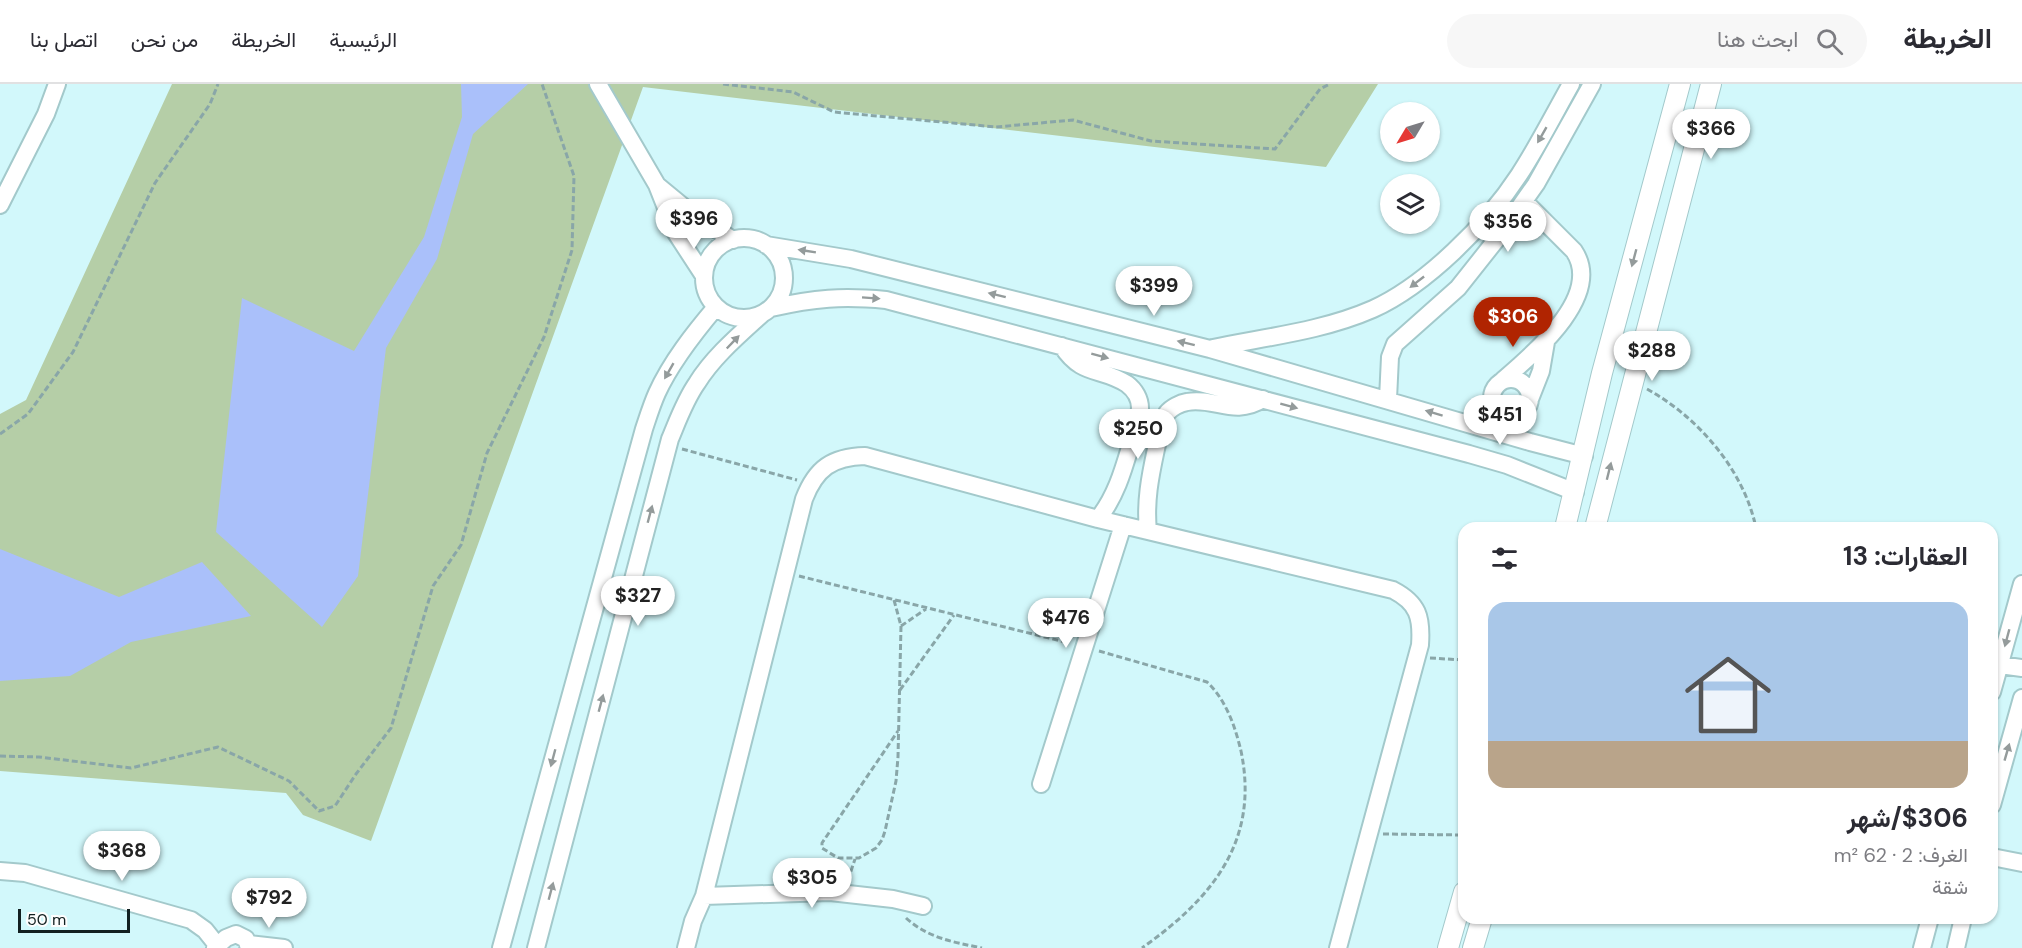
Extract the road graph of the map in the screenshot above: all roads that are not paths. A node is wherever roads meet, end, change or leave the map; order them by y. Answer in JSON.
{"nodes":[{"id":1,"x":57,"y":84,"type":"edge"},
{"id":2,"x":598,"y":84,"type":"edge"},
{"id":3,"x":1571,"y":84,"type":"edge"},
{"id":4,"x":1592,"y":84,"type":"edge"},
{"id":5,"x":1680,"y":84,"type":"edge"},
{"id":6,"x":1711,"y":84,"type":"edge"},
{"id":7,"x":657,"y":184,"type":"junction"},
{"id":8,"x":1524,"y":201,"type":"junction"},
{"id":9,"x":0,"y":205,"type":"edge"},
{"id":10,"x":1492,"y":212,"type":"junction"},
{"id":11,"x":1508,"y":224,"type":"junction"},
{"id":12,"x":733,"y":240,"type":"junction"},
{"id":13,"x":766,"y":245,"type":"junction"},
{"id":14,"x":704,"y":276,"type":"junction"},
{"id":15,"x":716,"y":307,"type":"junction"},
{"id":16,"x":766,"y":311,"type":"junction"},
{"id":17,"x":1546,"y":342,"type":"junction"},
{"id":18,"x":1062,"y":345,"type":"junction"},
{"id":19,"x":1210,"y":349,"type":"junction"},
{"id":20,"x":1602,"y":373,"type":"junction"},
{"id":21,"x":1503,"y":380,"type":"junction"},
{"id":22,"x":1632,"y":382,"type":"junction"},
{"id":23,"x":1263,"y":399,"type":"junction"},
{"id":24,"x":1388,"y":399,"type":"junction"},
{"id":25,"x":1530,"y":399,"type":"junction"},
{"id":26,"x":1135,"y":430,"type":"junction"},
{"id":27,"x":1490,"y":430,"type":"junction"},
{"id":28,"x":1160,"y":434,"type":"junction"},
{"id":29,"x":1530,"y":442,"type":"junction"},
{"id":30,"x":1584,"y":456,"type":"junction"},
{"id":31,"x":1487,"y":459,"type":"junction"},
{"id":32,"x":1520,"y":470,"type":"junction"},
{"id":33,"x":1119,"y":482,"type":"junction"},
{"id":34,"x":1148,"y":488,"type":"junction"},
{"id":35,"x":1575,"y":492,"type":"junction"},
{"id":36,"x":1098,"y":519,"type":"junction"},
{"id":37,"x":1567,"y":522,"type":"edge"},
{"id":38,"x":1597,"y":522,"type":"edge"},
{"id":39,"x":1123,"y":525,"type":"junction"},
{"id":40,"x":1148,"y":531,"type":"junction"},
{"id":41,"x":2022,"y":584,"type":"edge"},
{"id":42,"x":1998,"y":661,"type":"edge"},
{"id":43,"x":1998,"y":667,"type":"edge"},
{"id":44,"x":2022,"y":668,"type":"edge"},
{"id":45,"x":2022,"y":698,"type":"edge"},
{"id":46,"x":2019,"y":721,"type":"edge"},
{"id":47,"x":1041,"y":784,"type":"dead end"},
{"id":48,"x":1998,"y":786,"type":"edge"},
{"id":49,"x":1998,"y":858,"type":"edge"},
{"id":50,"x":2022,"y":863,"type":"edge"},
{"id":51,"x":0,"y":871,"type":"edge"},
{"id":52,"x":704,"y":896,"type":"junction"},
{"id":53,"x":923,"y":906,"type":"dead end"},
{"id":54,"x":1458,"y":913,"type":"edge"},
{"id":55,"x":1480,"y":924,"type":"edge"},
{"id":56,"x":1928,"y":924,"type":"edge"},
{"id":57,"x":1962,"y":924,"type":"edge"},
{"id":58,"x":216,"y":946,"type":"edge"},
{"id":59,"x":249,"y":946,"type":"edge"},
{"id":60,"x":284,"y":948,"type":"edge"},
{"id":61,"x":501,"y":948,"type":"edge"},
{"id":62,"x":536,"y":948,"type":"edge"},
{"id":63,"x":686,"y":948,"type":"edge"},
{"id":64,"x":1338,"y":948,"type":"edge"},
{"id":65,"x":1448,"y":948,"type":"edge"},
{"id":66,"x":1473,"y":948,"type":"edge"},
{"id":67,"x":1922,"y":948,"type":"edge"},
{"id":68,"x":1956,"y":948,"type":"edge"}],
"edges":[{"from":1,"to":9,"type":"street"},
{"from":2,"to":7,"type":"street"},
{"from":3,"to":10,"type":"street","one_way":true},
{"from":4,"to":8,"type":"street"},
{"from":5,"to":20,"type":"street","one_way":true},
{"from":6,"to":22,"type":"street"},
{"from":7,"to":12,"type":"street"},
{"from":7,"to":14,"type":"street"},
{"from":8,"to":11,"type":"street"},
{"from":8,"to":17,"type":"street"},
{"from":10,"to":11,"type":"street"},
{"from":10,"to":19,"type":"street","one_way":true},
{"from":11,"to":24,"type":"street"},
{"from":12,"to":13,"type":"street"},
{"from":12,"to":14,"type":"street"},
{"from":13,"to":16,"type":"street"},
{"from":19,"to":13,"type":"street","one_way":true},
{"from":14,"to":15,"type":"street"},
{"from":15,"to":16,"type":"street"},
{"from":15,"to":61,"type":"street","one_way":true},
{"from":16,"to":18,"type":"street","one_way":true},
{"from":62,"to":16,"type":"street","one_way":true},
{"from":17,"to":21,"type":"street"},
{"from":17,"to":25,"type":"street"},
{"from":18,"to":23,"type":"street","one_way":true},
{"from":18,"to":26,"type":"street"},
{"from":19,"to":24,"type":"street"},
{"from":20,"to":22,"type":"street"},
{"from":20,"to":30,"type":"street"},
{"from":21,"to":25,"type":"street"},
{"from":21,"to":25,"type":"street"},
{"from":38,"to":22,"type":"street","one_way":true},
{"from":23,"to":28,"type":"street"},
{"from":23,"to":31,"type":"street","one_way":true},
{"from":27,"to":24,"type":"street","one_way":true},
{"from":26,"to":28,"type":"street"},
{"from":26,"to":33,"type":"street"},
{"from":27,"to":29,"type":"street"},
{"from":27,"to":31,"type":"street"},
{"from":28,"to":34,"type":"street"},
{"from":29,"to":30,"type":"street"},
{"from":29,"to":32,"type":"street"},
{"from":30,"to":35,"type":"street"},
{"from":31,"to":32,"type":"street"},
{"from":32,"to":35,"type":"street"},
{"from":33,"to":34,"type":"street"},
{"from":33,"to":36,"type":"street"},
{"from":34,"to":40,"type":"street"},
{"from":35,"to":37,"type":"street"},
{"from":36,"to":39,"type":"street"},
{"from":36,"to":52,"type":"street"},
{"from":39,"to":40,"type":"street"},
{"from":39,"to":47,"type":"street"},
{"from":40,"to":64,"type":"street"},
{"from":41,"to":42,"type":"street","one_way":true},
{"from":43,"to":44,"type":"street"},
{"from":45,"to":46,"type":"street"},
{"from":48,"to":46,"type":"street","one_way":true},
{"from":49,"to":50,"type":"street"},
{"from":51,"to":58,"type":"street"},
{"from":52,"to":53,"type":"street"},
{"from":52,"to":63,"type":"street"},
{"from":54,"to":65,"type":"street"},
{"from":55,"to":66,"type":"street"},
{"from":56,"to":67,"type":"street"},
{"from":57,"to":68,"type":"street"},
{"from":58,"to":59,"type":"street"},
{"from":59,"to":60,"type":"street"}]}
